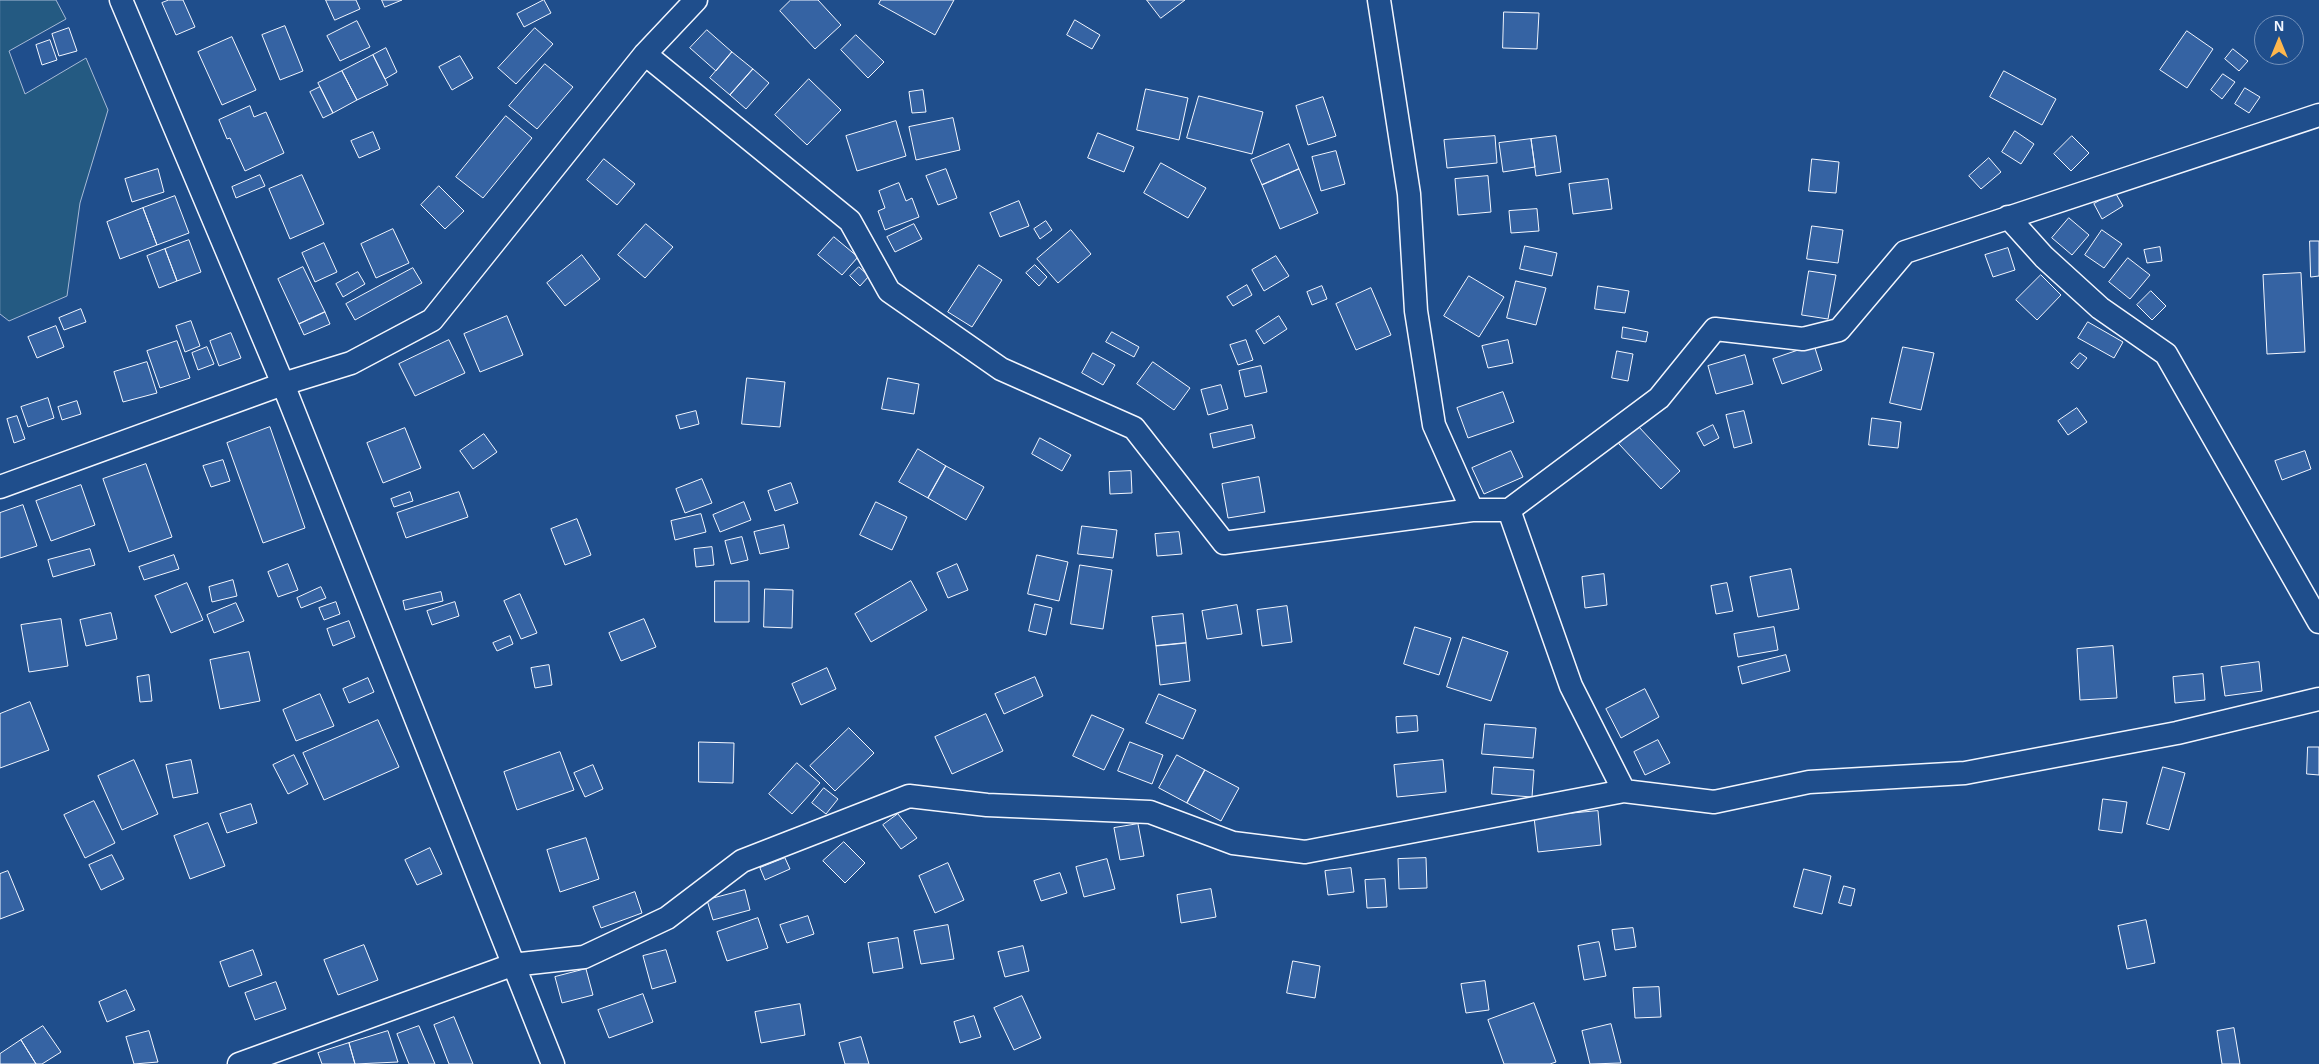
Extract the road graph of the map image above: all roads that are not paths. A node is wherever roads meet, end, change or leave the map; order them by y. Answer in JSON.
{"nodes":[{"id":1,"x":121,"y":0,"type":"edge"},
{"id":2,"x":696,"y":0,"type":"edge"},
{"id":3,"x":1379,"y":0,"type":"edge"},
{"id":4,"x":645,"y":54,"type":"junction"},
{"id":5,"x":2319,"y":115,"type":"edge"},
{"id":6,"x":2008,"y":217,"type":"junction"},
{"id":7,"x":283,"y":384,"type":"junction"},
{"id":8,"x":0,"y":487,"type":"edge"},
{"id":9,"x":1472,"y":510,"type":"junction"},
{"id":10,"x":1509,"y":510,"type":"junction"},
{"id":11,"x":2319,"y":622,"type":"edge"},
{"id":12,"x":2319,"y":698,"type":"edge"},
{"id":13,"x":1624,"y":791,"type":"junction"},
{"id":14,"x":512,"y":965,"type":"junction"},
{"id":15,"x":239,"y":1064,"type":"edge"},
{"id":16,"x":553,"y":1064,"type":"edge"}],
"edges":[{"from":1,"to":7,"type":"street"},
{"from":2,"to":4,"type":"street"},
{"from":3,"to":9,"type":"street"},
{"from":4,"to":7,"type":"street"},
{"from":4,"to":9,"type":"street"},
{"from":5,"to":6,"type":"street"},
{"from":6,"to":10,"type":"street"},
{"from":6,"to":11,"type":"street"},
{"from":7,"to":8,"type":"street"},
{"from":7,"to":14,"type":"street"},
{"from":9,"to":10,"type":"street"},
{"from":10,"to":13,"type":"street"},
{"from":12,"to":13,"type":"street"},
{"from":13,"to":14,"type":"street"},
{"from":14,"to":15,"type":"street"},
{"from":14,"to":16,"type":"street"}]}
